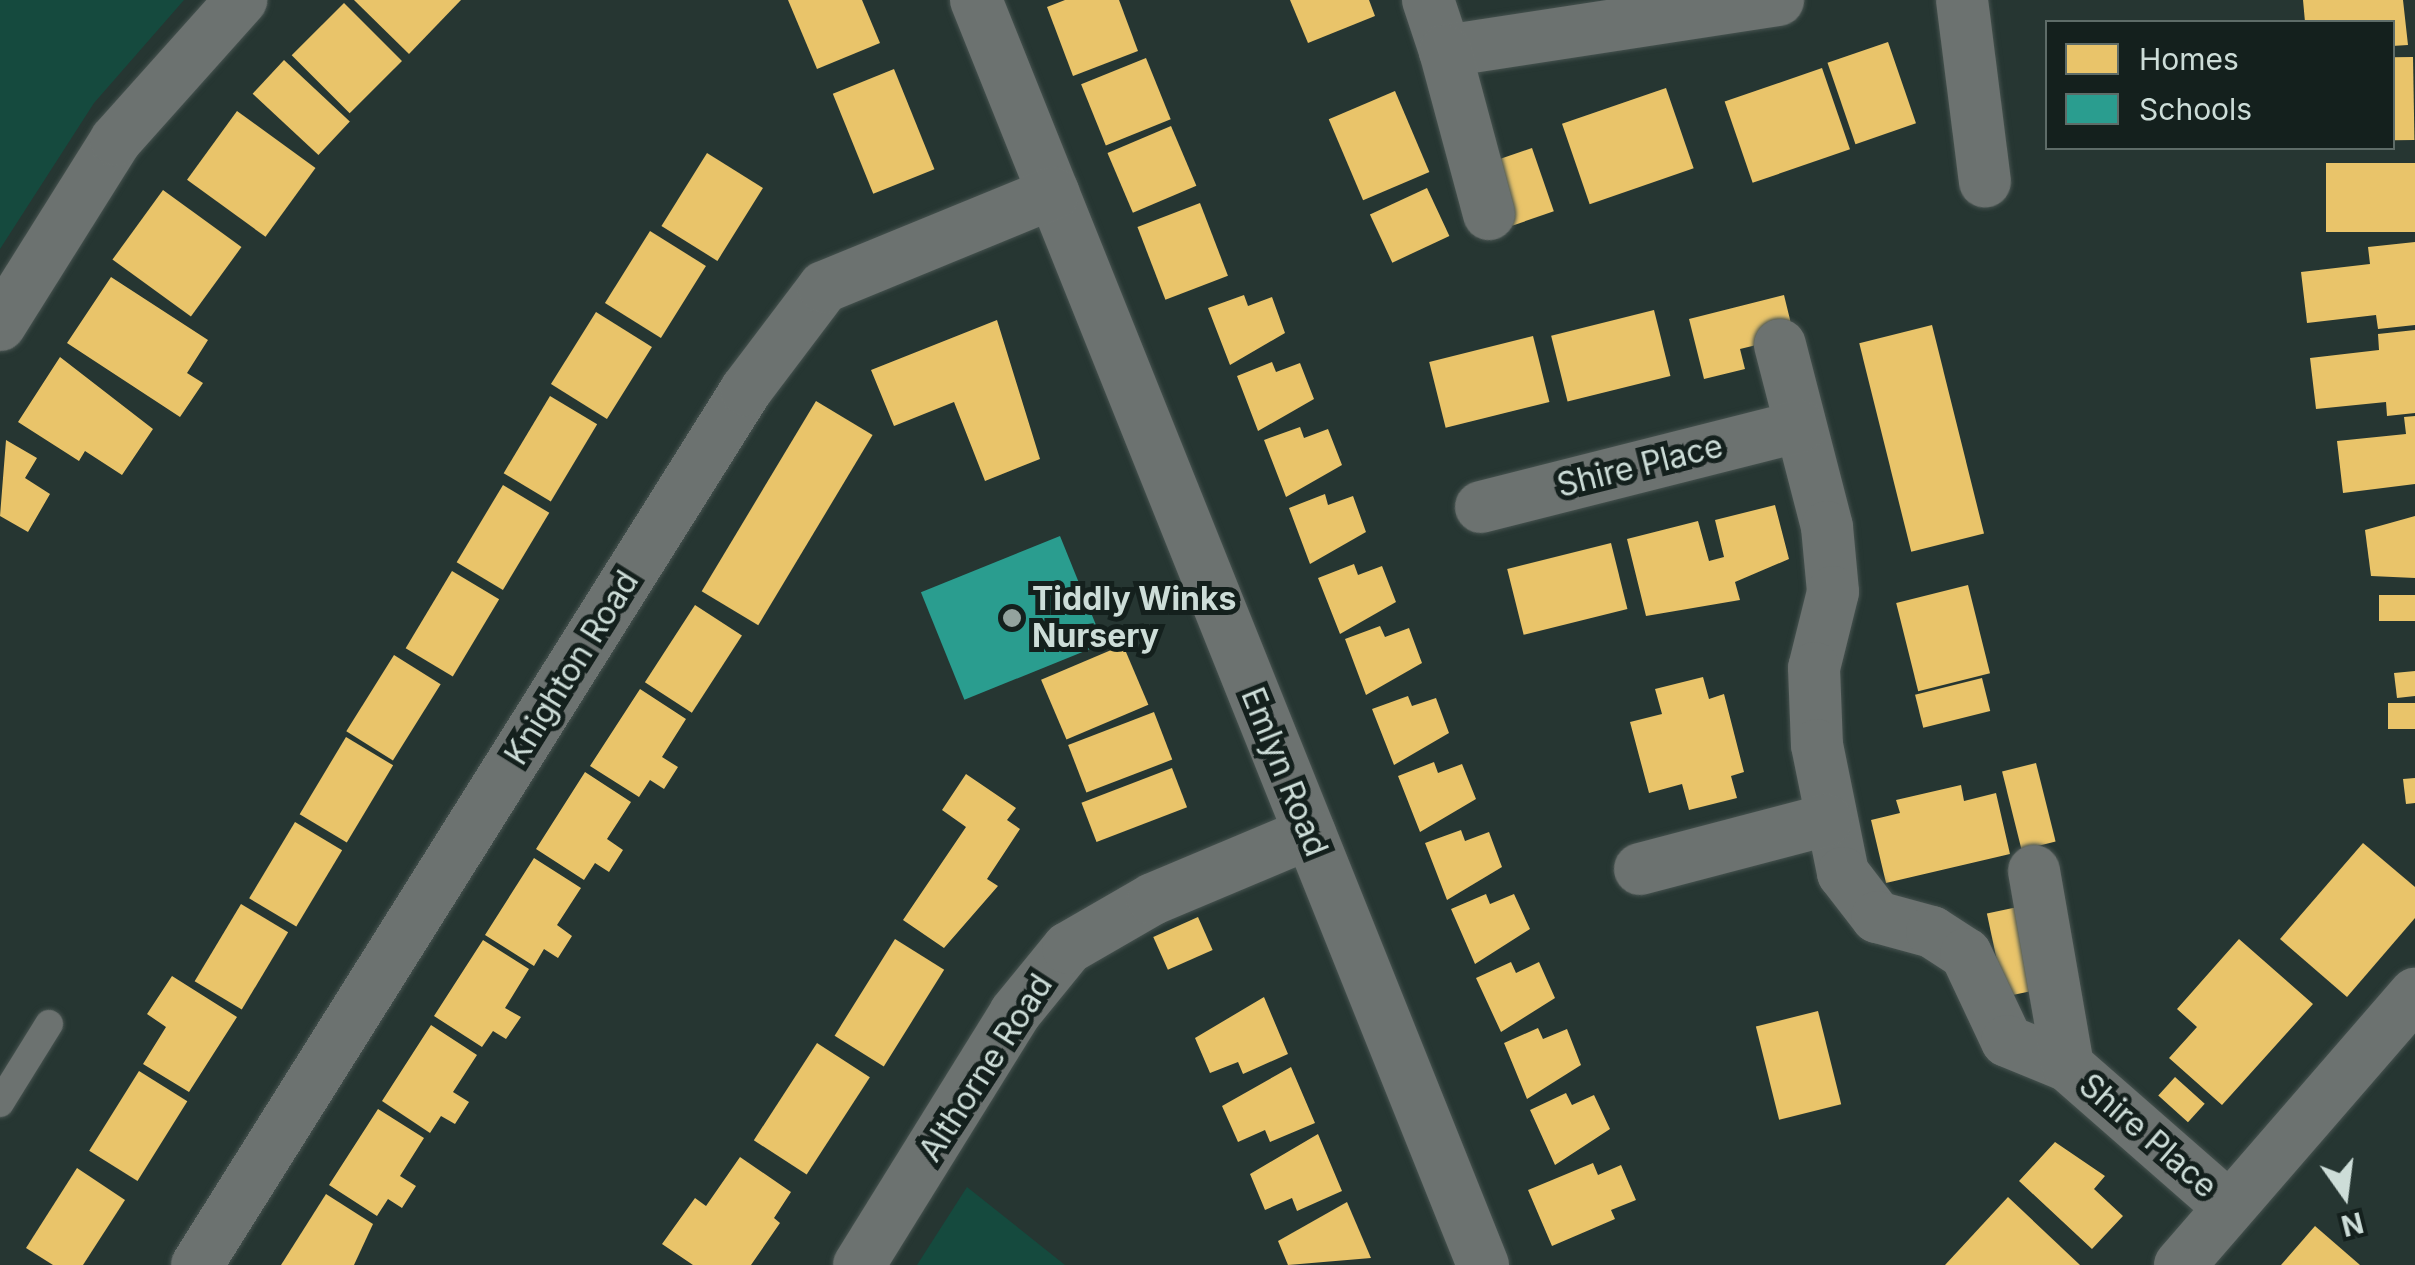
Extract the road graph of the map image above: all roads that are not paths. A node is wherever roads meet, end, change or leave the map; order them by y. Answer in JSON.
{"nodes":[{"id":1,"x":241,"y":0,"type":"edge"},
{"id":2,"x":976,"y":0,"type":"edge"},
{"id":3,"x":1428,"y":0,"type":"edge"},
{"id":4,"x":1778,"y":0,"type":"edge"},
{"id":5,"x":1962,"y":0,"type":"edge"},
{"id":6,"x":1445,"y":52,"type":"junction"},
{"id":7,"x":1985,"y":182,"type":"dead end"},
{"id":8,"x":1053,"y":193,"type":"junction"},
{"id":9,"x":1489,"y":214,"type":"dead end"},
{"id":10,"x":0,"y":325,"type":"edge"},
{"id":11,"x":1780,"y":345,"type":"dead end"},
{"id":12,"x":1800,"y":426,"type":"junction"},
{"id":13,"x":1480,"y":507,"type":"dead end"},
{"id":14,"x":1827,"y":820,"type":"junction"},
{"id":15,"x":1310,"y":833,"type":"junction"},
{"id":16,"x":1640,"y":869,"type":"dead end"},
{"id":17,"x":2034,"y":872,"type":"dead end"},
{"id":18,"x":2415,"y":994,"type":"edge"},
{"id":19,"x":50,"y":1024,"type":"dead end"},
{"id":20,"x":2068,"y":1066,"type":"junction"},
{"id":21,"x":0,"y":1103,"type":"edge"},
{"id":22,"x":2227,"y":1205,"type":"junction"},
{"id":23,"x":197,"y":1265,"type":"edge"},
{"id":24,"x":860,"y":1265,"type":"edge"},
{"id":25,"x":1483,"y":1265,"type":"edge"},
{"id":26,"x":2180,"y":1265,"type":"edge"}],
"edges":[{"from":1,"to":10,"type":"street"},
{"from":2,"to":8,"type":"street","name":"Emlyn Road"},
{"from":3,"to":6,"type":"street"},
{"from":4,"to":6,"type":"street"},
{"from":5,"to":7,"type":"street"},
{"from":6,"to":9,"type":"street"},
{"from":8,"to":15,"type":"street","name":"Emlyn Road"},
{"from":8,"to":23,"type":"street","name":"Knighton Road"},
{"from":11,"to":12,"type":"street","name":"Shire Place"},
{"from":12,"to":13,"type":"street","name":"Shire Place"},
{"from":12,"to":14,"type":"street","name":"Shire Place"},
{"from":14,"to":16,"type":"street"},
{"from":14,"to":20,"type":"street","name":"Shire Place"},
{"from":15,"to":24,"type":"street","name":"Althorne Road"},
{"from":15,"to":25,"type":"street","name":"Emlyn Road"},
{"from":17,"to":20,"type":"street","name":"Shire Place"},
{"from":18,"to":22,"type":"street"},
{"from":19,"to":21,"type":"lane"},
{"from":20,"to":22,"type":"street","name":"Shire Place"},
{"from":22,"to":26,"type":"street"}]}
